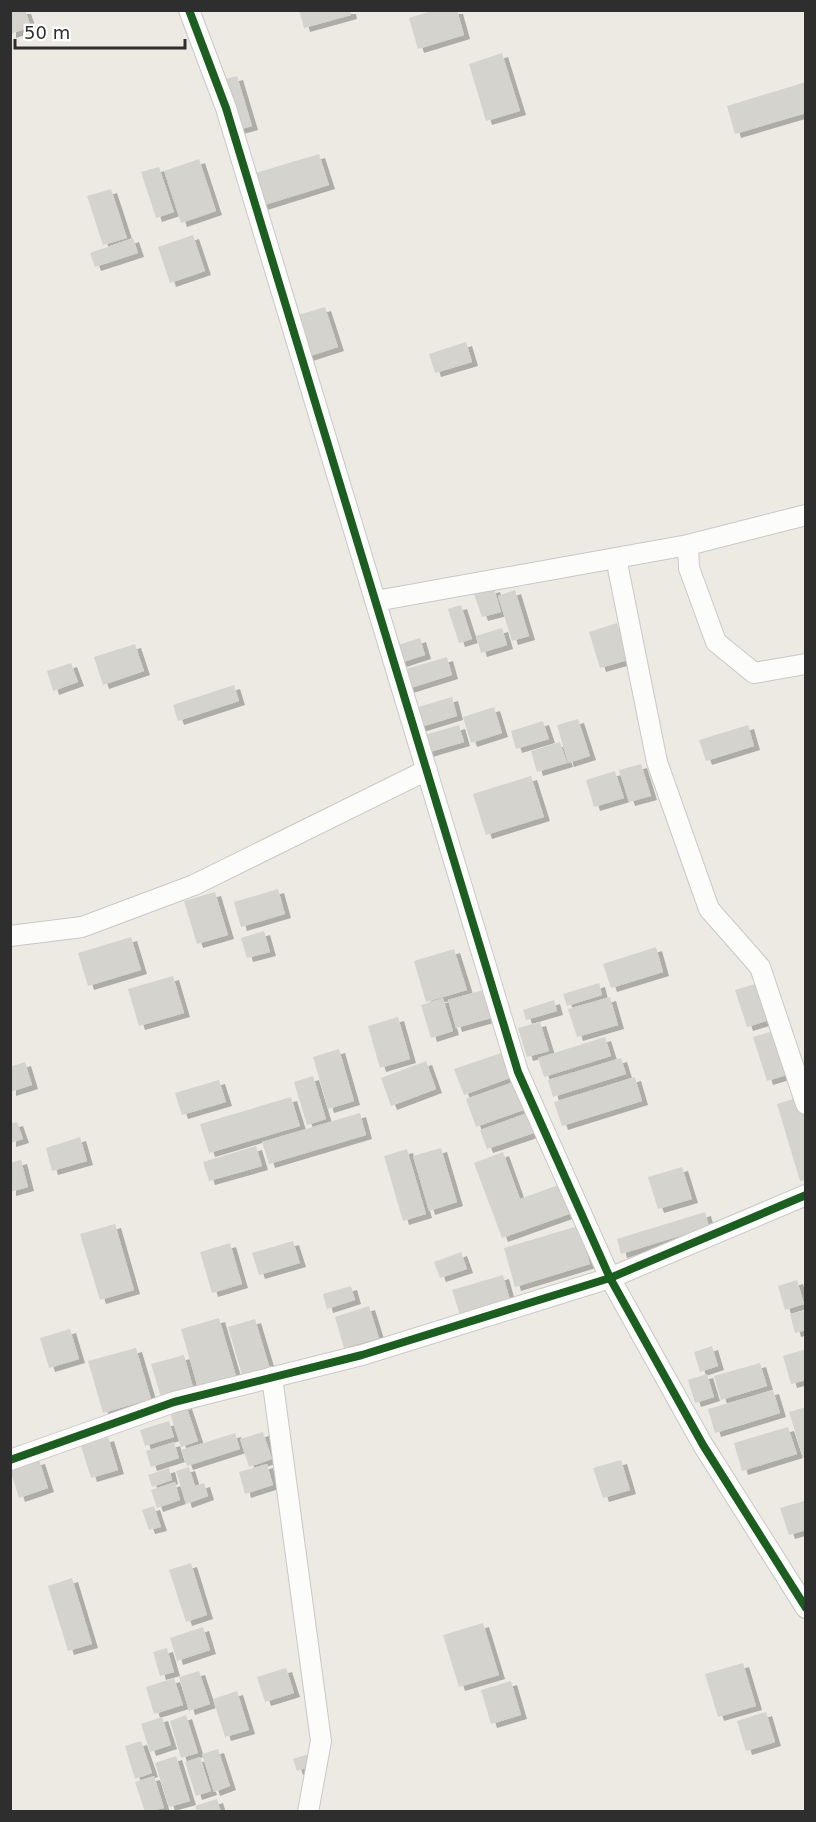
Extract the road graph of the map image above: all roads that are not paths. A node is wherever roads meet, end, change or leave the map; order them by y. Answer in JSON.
{"nodes":[{"id":1,"x":189,"y":10,"type":"edge"},
{"id":2,"x":806,"y":514,"type":"edge"},
{"id":3,"x":688,"y":545,"type":"junction"},
{"id":4,"x":616,"y":558,"type":"junction"},
{"id":5,"x":376,"y":601,"type":"junction"},
{"id":6,"x":806,"y":664,"type":"edge"},
{"id":7,"x":428,"y":770,"type":"junction"},
{"id":8,"x":10,"y":936,"type":"edge"},
{"id":9,"x":806,"y":1104,"type":"edge"},
{"id":10,"x":806,"y":1195,"type":"edge"},
{"id":11,"x":610,"y":1278,"type":"junction"},
{"id":12,"x":272,"y":1377,"type":"junction"},
{"id":13,"x":10,"y":1460,"type":"edge"},
{"id":14,"x":806,"y":1608,"type":"edge"},
{"id":15,"x":308,"y":1812,"type":"edge"}],
"edges":[{"from":1,"to":5,"type":"street"},
{"from":2,"to":3,"type":"street"},
{"from":3,"to":4,"type":"street"},
{"from":3,"to":6,"type":"street"},
{"from":4,"to":5,"type":"street"},
{"from":4,"to":9,"type":"street"},
{"from":5,"to":7,"type":"street"},
{"from":7,"to":8,"type":"street"},
{"from":7,"to":11,"type":"street"},
{"from":10,"to":11,"type":"street"},
{"from":11,"to":12,"type":"street"},
{"from":11,"to":14,"type":"street"},
{"from":12,"to":13,"type":"street"},
{"from":12,"to":15,"type":"street"}]}
